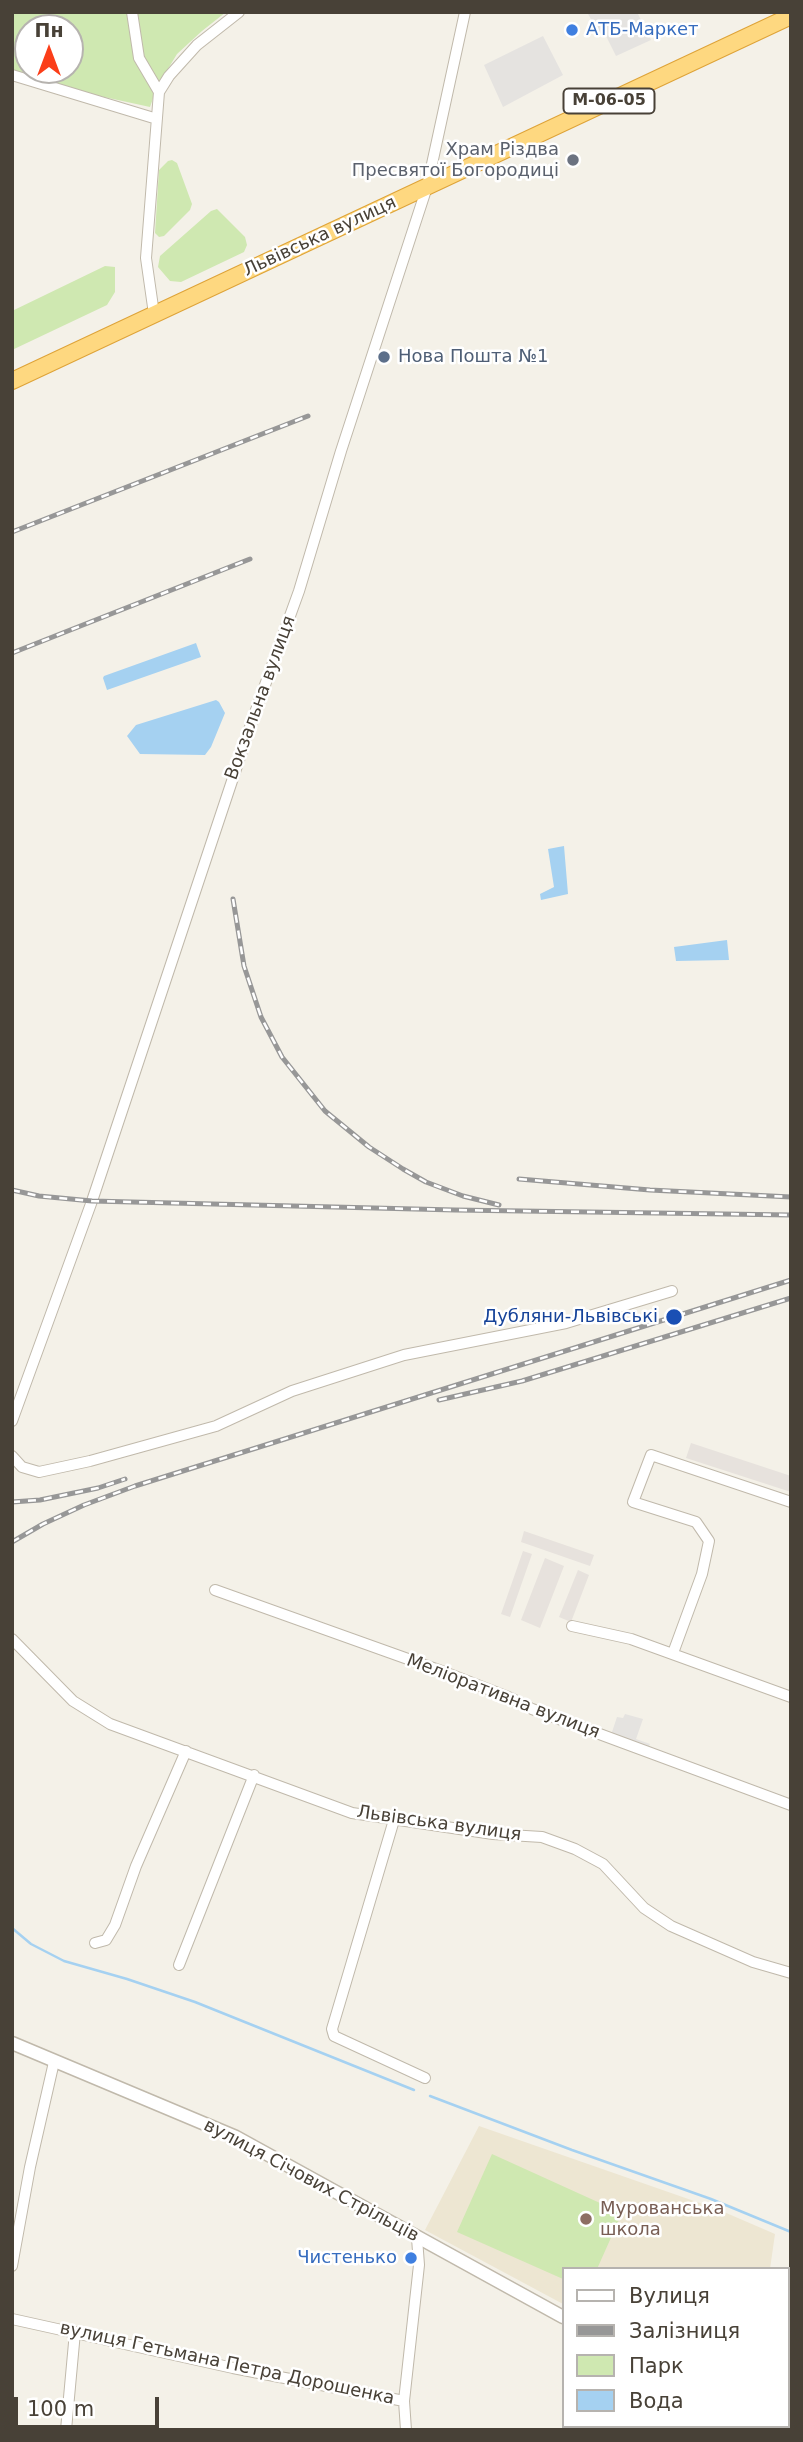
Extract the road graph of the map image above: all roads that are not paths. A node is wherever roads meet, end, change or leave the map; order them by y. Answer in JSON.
{"nodes":[{"id":1,"x":132,"y":12,"type":"edge"},
{"id":2,"x":239,"y":12,"type":"edge"},
{"id":3,"x":464,"y":12,"type":"edge"},
{"id":4,"x":791,"y":16,"type":"edge"},
{"id":5,"x":12,"y":75,"type":"edge"},
{"id":6,"x":159,"y":92,"type":"junction"},
{"id":7,"x":157,"y":120,"type":"junction"},
{"id":8,"x":427,"y":187,"type":"junction"},
{"id":9,"x":154,"y":314,"type":"junction"},
{"id":10,"x":12,"y":381,"type":"edge"},
{"id":11,"x":672,"y":1291,"type":"dead end"},
{"id":12,"x":12,"y":1420,"type":"edge"},
{"id":13,"x":12,"y":1456,"type":"edge"},
{"id":14,"x":791,"y":1502,"type":"edge"},
{"id":15,"x":215,"y":1590,"type":"dead end"},
{"id":16,"x":572,"y":1626,"type":"dead end"},
{"id":17,"x":12,"y":1639,"type":"edge"},
{"id":18,"x":673,"y":1653,"type":"junction"},
{"id":19,"x":791,"y":1697,"type":"edge"},
{"id":20,"x":186,"y":1751,"type":"junction"},
{"id":21,"x":254,"y":1775,"type":"junction"},
{"id":22,"x":791,"y":1805,"type":"edge"},
{"id":23,"x":394,"y":1820,"type":"junction"},
{"id":24,"x":95,"y":1943,"type":"dead end"},
{"id":25,"x":179,"y":1965,"type":"dead end"},
{"id":26,"x":791,"y":1973,"type":"edge"},
{"id":27,"x":12,"y":2043,"type":"edge"},
{"id":28,"x":54,"y":2062,"type":"junction"},
{"id":29,"x":425,"y":2078,"type":"dead end"},
{"id":30,"x":417,"y":2238,"type":"junction"},
{"id":31,"x":12,"y":2266,"type":"edge"},
{"id":32,"x":562,"y":2316,"type":"edge"},
{"id":33,"x":12,"y":2319,"type":"edge"},
{"id":34,"x":75,"y":2332,"type":"junction"},
{"id":35,"x":404,"y":2401,"type":"junction"},
{"id":36,"x":66,"y":2430,"type":"edge"},
{"id":37,"x":406,"y":2430,"type":"edge"}],
"edges":[{"from":1,"to":6,"type":"street"},
{"from":2,"to":6,"type":"street"},
{"from":3,"to":8,"type":"street","name":"Вокзальна вулиця"},
{"from":4,"to":8,"type":"highway","name":"Львівська вулиця","number":"М-06-05"},
{"from":5,"to":7,"type":"street"},
{"from":6,"to":7,"type":"street"},
{"from":7,"to":9,"type":"street"},
{"from":8,"to":9,"type":"highway","name":"Львівська вулиця","number":"М-06-05"},
{"from":8,"to":12,"type":"street","name":"Вокзальна вулиця"},
{"from":9,"to":10,"type":"highway","name":"Львівська вулиця","number":"М-06-05"},
{"from":11,"to":13,"type":"street"},
{"from":14,"to":18,"type":"street"},
{"from":15,"to":22,"type":"street","name":"Меліоративна вулиця"},
{"from":16,"to":18,"type":"street"},
{"from":17,"to":20,"type":"street","name":"Львівська вулиця"},
{"from":18,"to":19,"type":"street"},
{"from":20,"to":21,"type":"street","name":"Львівська вулиця"},
{"from":20,"to":24,"type":"street"},
{"from":21,"to":23,"type":"street","name":"Львівська вулиця"},
{"from":21,"to":25,"type":"street"},
{"from":23,"to":26,"type":"street","name":"Львівська вулиця"},
{"from":23,"to":29,"type":"street"},
{"from":27,"to":28,"type":"street","name":"вулиця Січових Стрільців"},
{"from":28,"to":30,"type":"street","name":"вулиця Січових Стрільців"},
{"from":28,"to":31,"type":"street"},
{"from":30,"to":32,"type":"street","name":"вулиця Січових Стрільців"},
{"from":30,"to":35,"type":"street","name":"вулиця Гетьмана Петра Дорошенка"},
{"from":33,"to":34,"type":"street","name":"вулиця Гетьмана Петра Дорошенка"},
{"from":34,"to":35,"type":"street","name":"вулиця Гетьмана Петра Дорошенка"},
{"from":34,"to":36,"type":"street"},
{"from":35,"to":37,"type":"street"}]}
